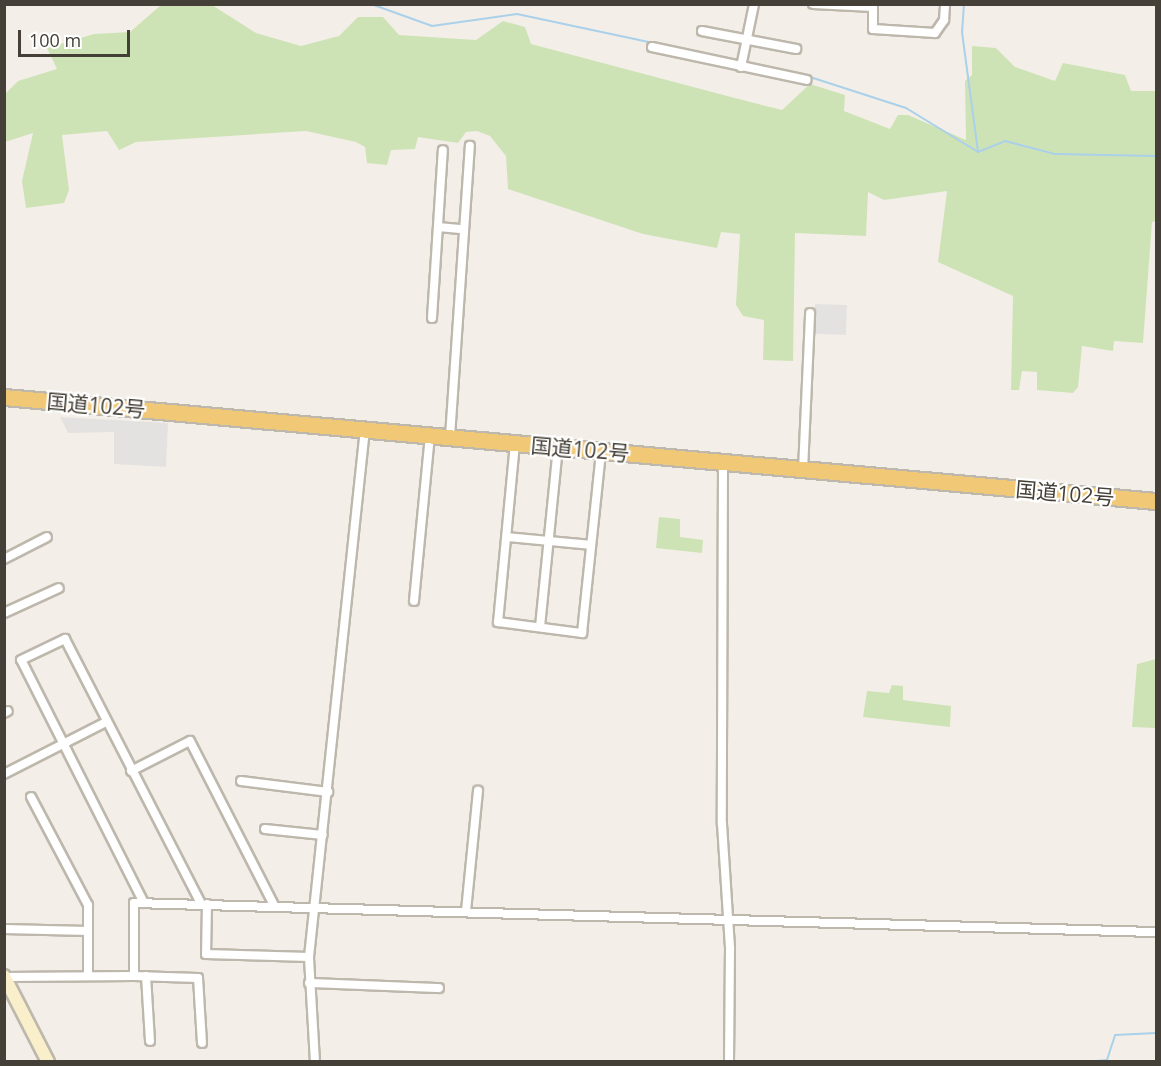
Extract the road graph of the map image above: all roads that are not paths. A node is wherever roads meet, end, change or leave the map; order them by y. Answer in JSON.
{"nodes":[{"id":1,"x":754,"y":4,"type":"edge"},
{"id":2,"x":813,"y":4,"type":"edge"},
{"id":3,"x":945,"y":4,"type":"edge"},
{"id":4,"x":873,"y":6,"type":"edge"},
{"id":5,"x":702,"y":31,"type":"dead end"},
{"id":6,"x":747,"y":40,"type":"junction"},
{"id":7,"x":652,"y":47,"type":"dead end"},
{"id":8,"x":796,"y":50,"type":"dead end"},
{"id":9,"x":742,"y":64,"type":"junction"},
{"id":10,"x":807,"y":80,"type":"dead end"},
{"id":11,"x":470,"y":146,"type":"dead end"},
{"id":12,"x":443,"y":150,"type":"dead end"},
{"id":13,"x":438,"y":227,"type":"junction"},
{"id":14,"x":463,"y":230,"type":"junction"},
{"id":15,"x":810,"y":313,"type":"dead end"},
{"id":16,"x":432,"y":318,"type":"dead end"},
{"id":17,"x":4,"y":397,"type":"edge"},
{"id":18,"x":365,"y":429,"type":"junction"},
{"id":19,"x":430,"y":435,"type":"junction"},
{"id":20,"x":450,"y":437,"type":"junction"},
{"id":21,"x":515,"y":443,"type":"junction"},
{"id":22,"x":558,"y":447,"type":"junction"},
{"id":23,"x":601,"y":451,"type":"junction"},
{"id":24,"x":723,"y":463,"type":"junction"},
{"id":25,"x":803,"y":470,"type":"junction"},
{"id":26,"x":1156,"y":501,"type":"edge"},
{"id":27,"x":46,"y":537,"type":"dead end"},
{"id":28,"x":507,"y":537,"type":"junction"},
{"id":29,"x":549,"y":541,"type":"junction"},
{"id":30,"x":591,"y":544,"type":"junction"},
{"id":31,"x":4,"y":559,"type":"edge"},
{"id":32,"x":59,"y":588,"type":"dead end"},
{"id":33,"x":414,"y":601,"type":"dead end"},
{"id":34,"x":4,"y":613,"type":"edge"},
{"id":35,"x":540,"y":627,"type":"junction"},
{"id":36,"x":106,"y":722,"type":"junction"},
{"id":37,"x":65,"y":743,"type":"junction"},
{"id":38,"x":131,"y":771,"type":"junction"},
{"id":39,"x":4,"y":774,"type":"edge"},
{"id":40,"x":241,"y":781,"type":"dead end"},
{"id":41,"x":478,"y":791,"type":"dead end"},
{"id":42,"x":328,"y":792,"type":"junction"},
{"id":43,"x":31,"y":797,"type":"dead end"},
{"id":44,"x":265,"y":829,"type":"dead end"},
{"id":45,"x":323,"y":835,"type":"junction"},
{"id":46,"x":144,"y":903,"type":"junction"},
{"id":47,"x":204,"y":904,"type":"junction"},
{"id":48,"x":276,"y":907,"type":"junction"},
{"id":49,"x":314,"y":907,"type":"junction"},
{"id":50,"x":466,"y":911,"type":"junction"},
{"id":51,"x":728,"y":920,"type":"junction"},
{"id":52,"x":4,"y":929,"type":"edge"},
{"id":53,"x":88,"y":931,"type":"junction"},
{"id":54,"x":1156,"y":932,"type":"edge"},
{"id":55,"x":309,"y":957,"type":"junction"},
{"id":56,"x":5,"y":976,"type":"edge"},
{"id":57,"x":88,"y":976,"type":"junction"},
{"id":58,"x":134,"y":976,"type":"junction"},
{"id":59,"x":146,"y":976,"type":"junction"},
{"id":60,"x":309,"y":983,"type":"junction"},
{"id":61,"x":439,"y":988,"type":"dead end"},
{"id":62,"x":150,"y":1041,"type":"dead end"},
{"id":63,"x":202,"y":1043,"type":"dead end"},
{"id":64,"x":48,"y":1062,"type":"edge"},
{"id":65,"x":315,"y":1062,"type":"edge"},
{"id":66,"x":729,"y":1062,"type":"edge"}],
"edges":[{"from":1,"to":6,"type":"street"},
{"from":2,"to":4,"type":"street"},
{"from":3,"to":4,"type":"street"},
{"from":5,"to":6,"type":"street"},
{"from":6,"to":8,"type":"street"},
{"from":6,"to":9,"type":"street"},
{"from":7,"to":9,"type":"street"},
{"from":9,"to":10,"type":"street"},
{"from":11,"to":14,"type":"street"},
{"from":12,"to":13,"type":"street"},
{"from":13,"to":14,"type":"street"},
{"from":13,"to":16,"type":"street"},
{"from":14,"to":20,"type":"street"},
{"from":15,"to":25,"type":"street"},
{"from":17,"to":18,"type":"highway","name":"国道102号"},
{"from":18,"to":19,"type":"highway","name":"国道102号"},
{"from":18,"to":42,"type":"street"},
{"from":19,"to":20,"type":"highway","name":"国道102号"},
{"from":19,"to":33,"type":"street"},
{"from":20,"to":21,"type":"highway","name":"国道102号"},
{"from":21,"to":22,"type":"highway","name":"国道102号"},
{"from":21,"to":28,"type":"street"},
{"from":22,"to":23,"type":"highway","name":"国道102号"},
{"from":22,"to":29,"type":"street"},
{"from":23,"to":24,"type":"highway","name":"国道102号"},
{"from":23,"to":30,"type":"street"},
{"from":24,"to":25,"type":"highway","name":"国道102号"},
{"from":24,"to":51,"type":"street"},
{"from":25,"to":26,"type":"highway","name":"国道102号"},
{"from":27,"to":31,"type":"street"},
{"from":28,"to":29,"type":"street"},
{"from":28,"to":35,"type":"street"},
{"from":29,"to":30,"type":"street"},
{"from":29,"to":35,"type":"street"},
{"from":30,"to":35,"type":"street"},
{"from":32,"to":34,"type":"street"},
{"from":36,"to":37,"type":"street"},
{"from":36,"to":37,"type":"street"},
{"from":36,"to":38,"type":"street"},
{"from":37,"to":39,"type":"street"},
{"from":37,"to":46,"type":"street"},
{"from":38,"to":47,"type":"street"},
{"from":38,"to":48,"type":"street"},
{"from":40,"to":42,"type":"street"},
{"from":41,"to":50,"type":"street"},
{"from":42,"to":45,"type":"street"},
{"from":43,"to":53,"type":"street"},
{"from":44,"to":45,"type":"street"},
{"from":45,"to":49,"type":"street"},
{"from":46,"to":47,"type":"street"},
{"from":46,"to":58,"type":"street"},
{"from":47,"to":48,"type":"street"},
{"from":47,"to":55,"type":"street"},
{"from":48,"to":49,"type":"street"},
{"from":49,"to":50,"type":"street"},
{"from":49,"to":55,"type":"street"},
{"from":50,"to":51,"type":"street"},
{"from":51,"to":54,"type":"street"},
{"from":51,"to":66,"type":"street"},
{"from":52,"to":53,"type":"street"},
{"from":53,"to":57,"type":"street"},
{"from":55,"to":60,"type":"street"},
{"from":56,"to":57,"type":"street"},
{"from":56,"to":64,"type":"street"},
{"from":57,"to":58,"type":"street"},
{"from":58,"to":59,"type":"street"},
{"from":59,"to":62,"type":"street"},
{"from":59,"to":63,"type":"street"},
{"from":60,"to":61,"type":"street"},
{"from":60,"to":65,"type":"street"}]}
